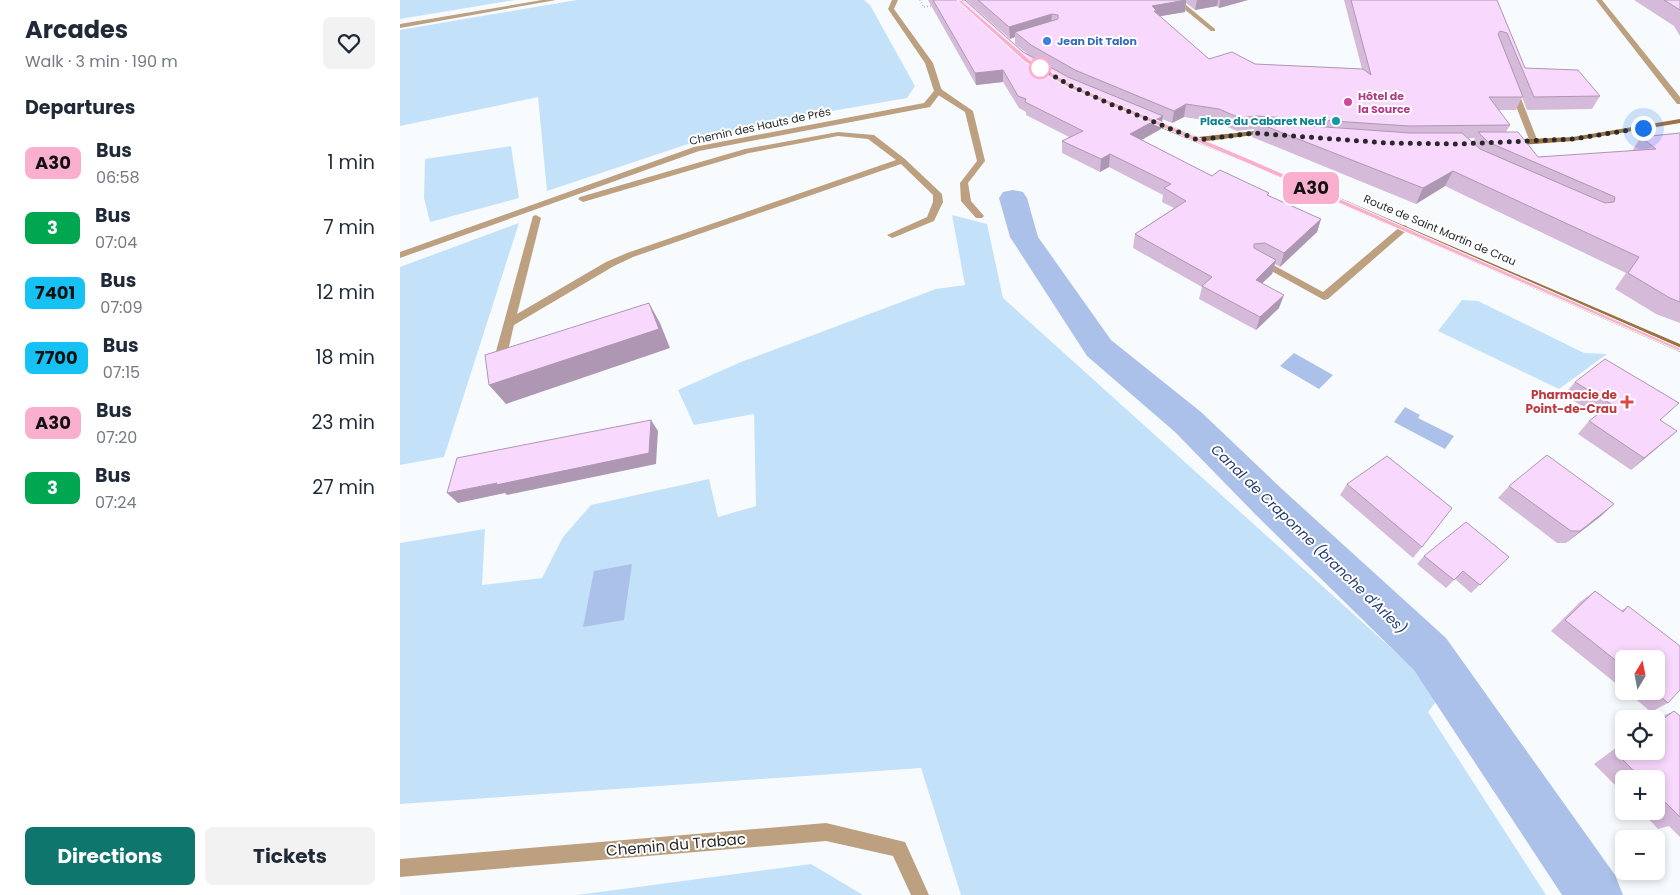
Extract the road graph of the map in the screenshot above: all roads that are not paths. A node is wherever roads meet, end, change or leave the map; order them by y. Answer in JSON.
{"nodes":[{"id":1,"x":553,"y":0,"type":"edge"},
{"id":2,"x":895,"y":0,"type":"edge"},
{"id":3,"x":1176,"y":0,"type":"edge"},
{"id":4,"x":1599,"y":0,"type":"edge"},
{"id":5,"x":400,"y":26,"type":"edge"},
{"id":6,"x":1213,"y":30,"type":"dead end"},
{"id":7,"x":1511,"y":82,"type":"edge"},
{"id":8,"x":938,"y":91,"type":"junction"},
{"id":9,"x":1680,"y":102,"type":"edge"},
{"id":10,"x":1141,"y":117,"type":"edge"},
{"id":11,"x":1680,"y":121,"type":"edge"},
{"id":12,"x":1282,"y":135,"type":"edge"},
{"id":13,"x":1198,"y":140,"type":"junction"},
{"id":14,"x":1534,"y":142,"type":"junction"},
{"id":15,"x":1496,"y":143,"type":"edge"},
{"id":16,"x":902,"y":161,"type":"junction"},
{"id":17,"x":582,"y":199,"type":"dead end"},
{"id":18,"x":542,"y":206,"type":"junction"},
{"id":19,"x":979,"y":216,"type":"dead end"},
{"id":20,"x":1404,"y":228,"type":"junction"},
{"id":21,"x":892,"y":236,"type":"dead end"},
{"id":22,"x":400,"y":256,"type":"edge"},
{"id":23,"x":1256,"y":260,"type":"edge"},
{"id":24,"x":511,"y":322,"type":"junction"},
{"id":25,"x":1680,"y":348,"type":"edge"},
{"id":26,"x":501,"y":355,"type":"edge"},
{"id":27,"x":400,"y":868,"type":"edge"},
{"id":28,"x":920,"y":895,"type":"edge"}],
"edges":[{"from":1,"to":5,"type":"street"},
{"from":2,"to":8,"type":"street"},
{"from":3,"to":6,"type":"street"},
{"from":4,"to":9,"type":"street"},
{"from":7,"to":14,"type":"street"},
{"from":8,"to":18,"type":"street","name":"Chemin des Hauts de Prés"},
{"from":8,"to":19,"type":"street"},
{"from":10,"to":13,"type":"main road","name":"Route de Saint Martin de Crau"},
{"from":11,"to":14,"type":"main road"},
{"from":12,"to":13,"type":"main road"},
{"from":13,"to":20,"type":"main road","name":"Route de Saint Martin de Crau"},
{"from":14,"to":15,"type":"main road"},
{"from":16,"to":17,"type":"street"},
{"from":16,"to":21,"type":"street"},
{"from":16,"to":24,"type":"street"},
{"from":18,"to":22,"type":"street","name":"Chemin des Hauts de Prés"},
{"from":18,"to":24,"type":"street"},
{"from":20,"to":23,"type":"street"},
{"from":20,"to":25,"type":"main road","name":"Route de Saint Martin de Crau"},
{"from":24,"to":26,"type":"street"},
{"from":27,"to":28,"type":"street","name":"Chemin du Trabac"}]}
